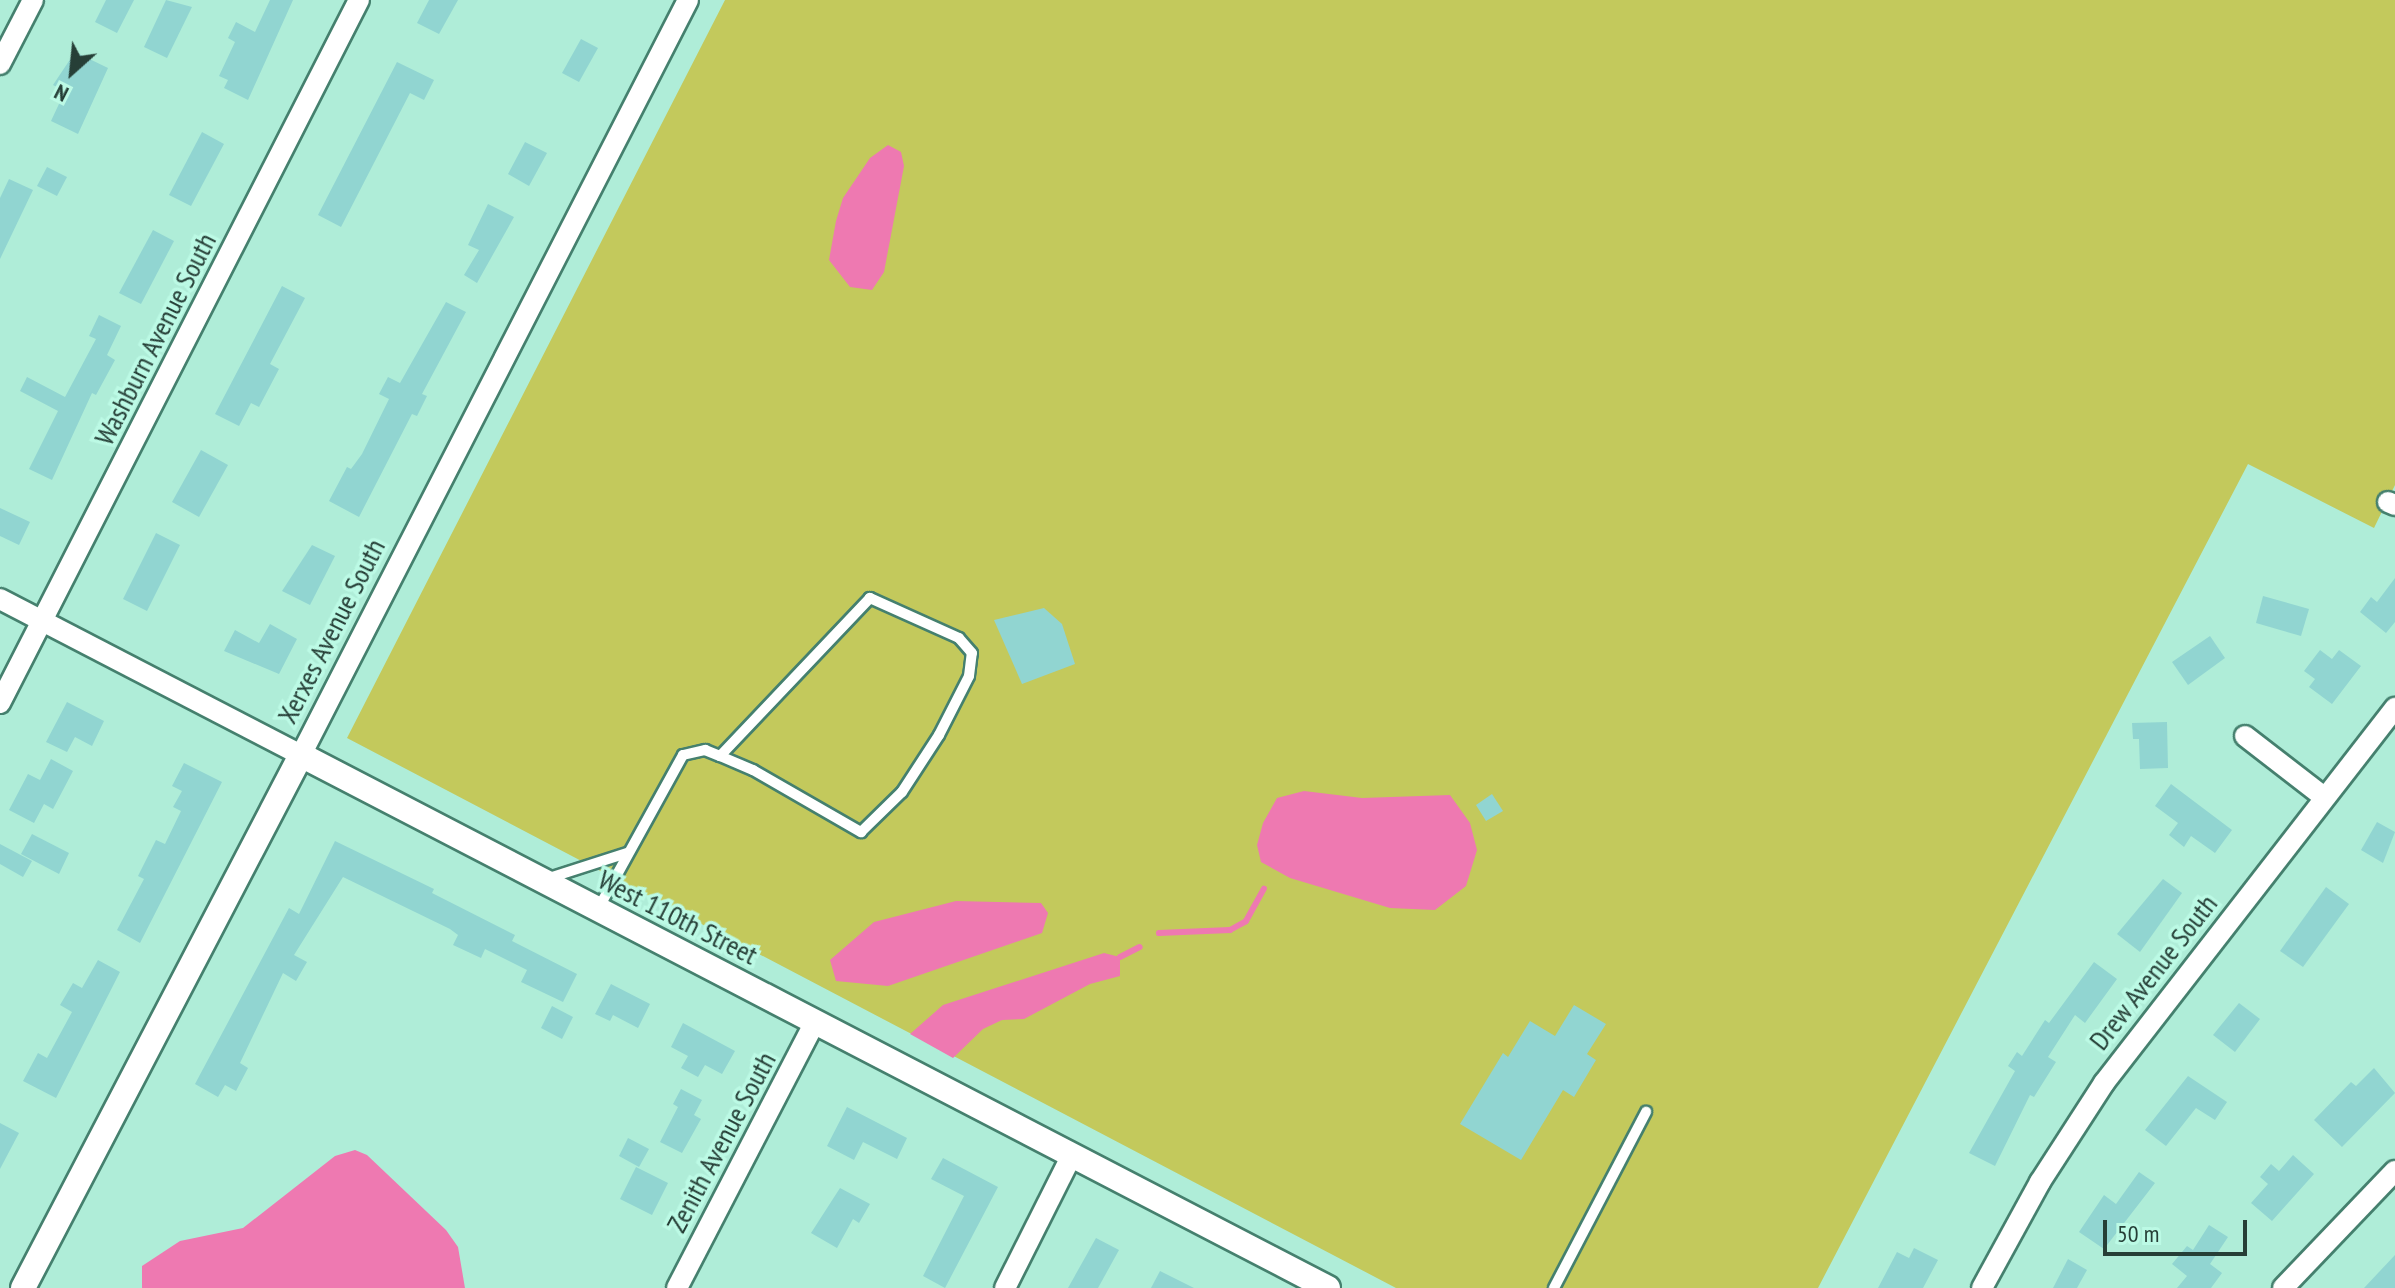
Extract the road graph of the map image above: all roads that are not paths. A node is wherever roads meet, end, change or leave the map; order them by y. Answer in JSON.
{"nodes":[{"id":1,"x":33,"y":0,"type":"edge"},
{"id":2,"x":359,"y":0,"type":"edge"},
{"id":3,"x":688,"y":0,"type":"edge"},
{"id":4,"x":0,"y":64,"type":"edge"},
{"id":5,"x":0,"y":599,"type":"edge"},
{"id":6,"x":43,"y":621,"type":"junction"},
{"id":7,"x":0,"y":703,"type":"edge"},
{"id":8,"x":2395,"y":708,"type":"edge"},
{"id":9,"x":2245,"y":736,"type":"dead end"},
{"id":10,"x":301,"y":755,"type":"junction"},
{"id":11,"x":720,"y":756,"type":"junction"},
{"id":12,"x":2324,"y":797,"type":"junction"},
{"id":13,"x":627,"y":853,"type":"junction"},
{"id":14,"x":542,"y":880,"type":"junction"},
{"id":15,"x":598,"y":909,"type":"junction"},
{"id":16,"x":815,"y":1022,"type":"junction"},
{"id":17,"x":1646,"y":1112,"type":"dead end"},
{"id":18,"x":1072,"y":1155,"type":"junction"},
{"id":19,"x":2395,"y":1171,"type":"edge"},
{"id":20,"x":23,"y":1288,"type":"edge"},
{"id":21,"x":677,"y":1288,"type":"edge"},
{"id":22,"x":1005,"y":1288,"type":"edge"},
{"id":23,"x":1328,"y":1288,"type":"edge"},
{"id":24,"x":1554,"y":1288,"type":"edge"},
{"id":25,"x":1982,"y":1288,"type":"edge"},
{"id":26,"x":2283,"y":1288,"type":"edge"}],
"edges":[{"from":1,"to":4,"type":"street"},
{"from":2,"to":6,"type":"street","name":"Washburn Avenue South"},
{"from":3,"to":10,"type":"street","name":"Xerxes Avenue South"},
{"from":5,"to":6,"type":"street","name":"West 110th Street"},
{"from":6,"to":7,"type":"street","name":"Washburn Avenue South"},
{"from":6,"to":10,"type":"street","name":"West 110th Street"},
{"from":8,"to":12,"type":"street","name":"Drew Avenue South"},
{"from":9,"to":12,"type":"street"},
{"from":10,"to":14,"type":"street","name":"West 110th Street"},
{"from":10,"to":20,"type":"street","name":"Xerxes Avenue South"},
{"from":11,"to":11,"type":"lane"},
{"from":11,"to":13,"type":"lane"},
{"from":12,"to":25,"type":"street","name":"Drew Avenue South"},
{"from":13,"to":14,"type":"lane"},
{"from":13,"to":15,"type":"lane"},
{"from":14,"to":15,"type":"street","name":"West 110th Street"},
{"from":15,"to":16,"type":"street","name":"West 110th Street"},
{"from":16,"to":18,"type":"street","name":"West 110th Street"},
{"from":16,"to":21,"type":"street","name":"Zenith Avenue South"},
{"from":17,"to":24,"type":"lane"},
{"from":18,"to":22,"type":"street"},
{"from":18,"to":23,"type":"street","name":"West 110th Street"},
{"from":19,"to":26,"type":"street"}]}
